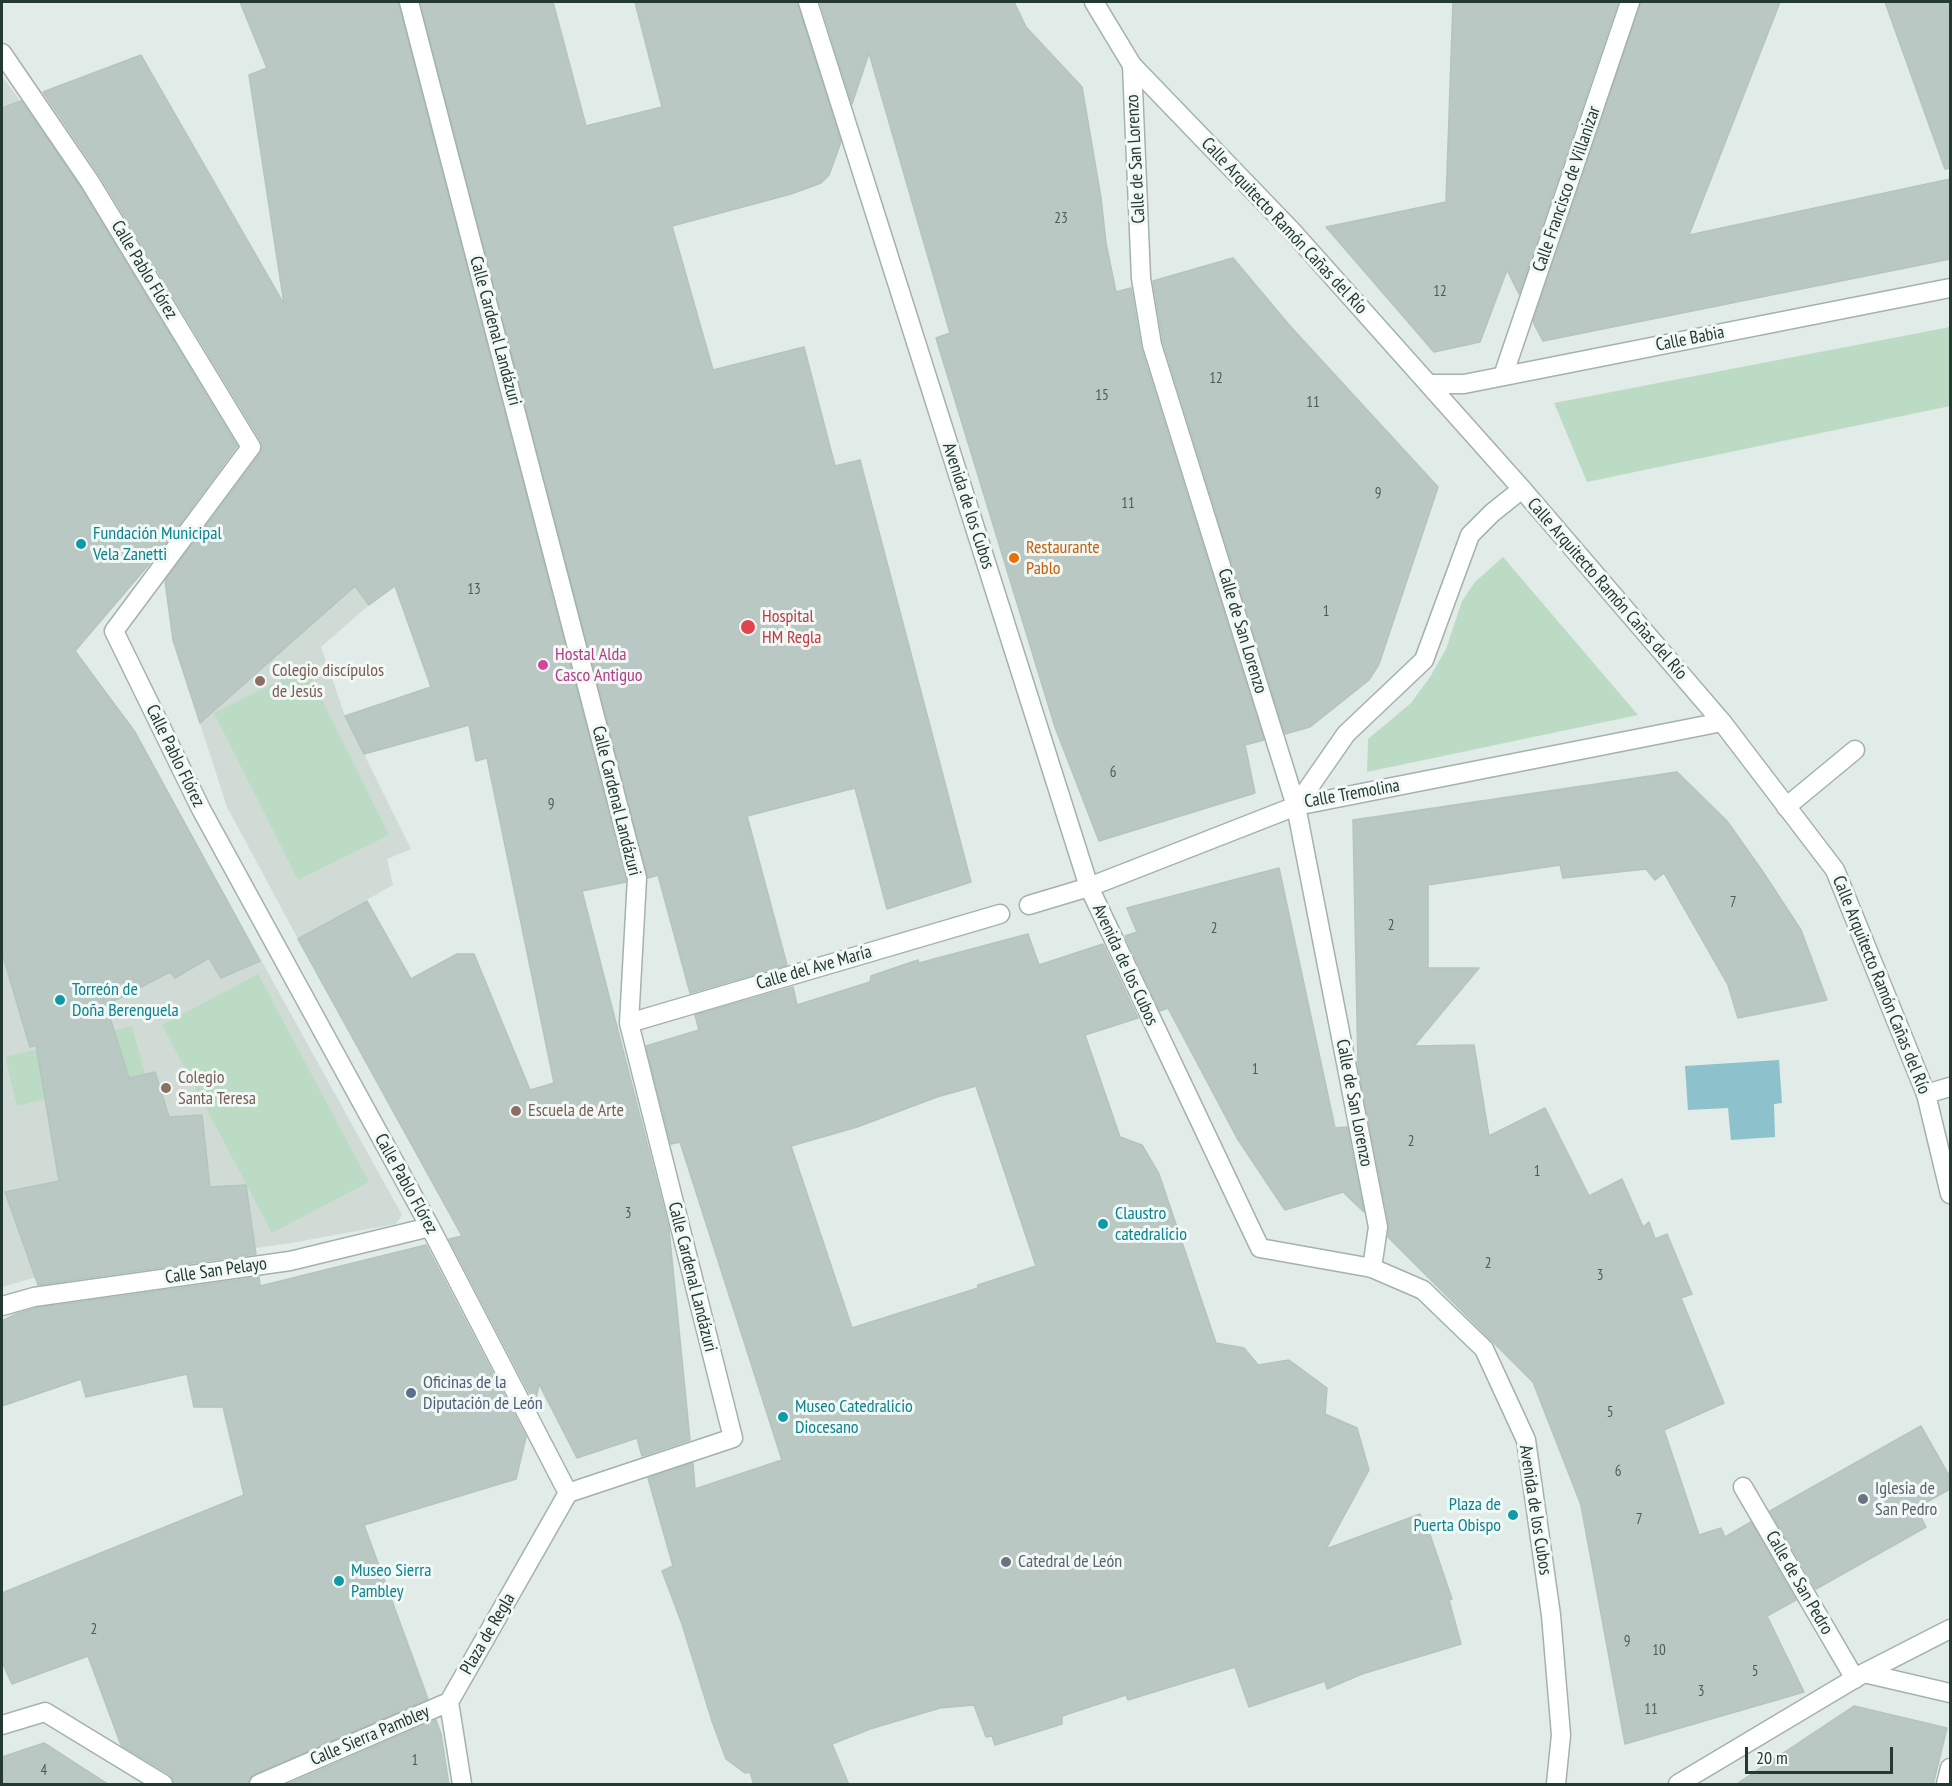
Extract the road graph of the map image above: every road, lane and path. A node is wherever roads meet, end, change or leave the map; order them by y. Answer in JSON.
{"nodes":[{"id":1,"x":409,"y":2,"type":"edge"},
{"id":2,"x":808,"y":2,"type":"edge"},
{"id":3,"x":1094,"y":2,"type":"edge"},
{"id":4,"x":1630,"y":2,"type":"edge"},
{"id":5,"x":2,"y":53,"type":"edge"},
{"id":6,"x":1132,"y":66,"type":"junction"},
{"id":7,"x":1950,"y":288,"type":"edge"},
{"id":8,"x":1503,"y":376,"type":"junction"},
{"id":9,"x":1430,"y":384,"type":"junction"},
{"id":10,"x":1522,"y":489,"type":"junction"},
{"id":11,"x":1722,"y":722,"type":"junction"},
{"id":12,"x":1855,"y":750,"type":"dead end"},
{"id":13,"x":1296,"y":806,"type":"junction"},
{"id":14,"x":1786,"y":807,"type":"junction"},
{"id":15,"x":1089,"y":887,"type":"junction"},
{"id":16,"x":1029,"y":905,"type":"dead end"},
{"id":17,"x":1000,"y":914,"type":"dead end"},
{"id":18,"x":629,"y":1023,"type":"junction"},
{"id":19,"x":1950,"y":1087,"type":"edge"},
{"id":20,"x":1926,"y":1094,"type":"junction"},
{"id":21,"x":1950,"y":1194,"type":"edge"},
{"id":22,"x":430,"y":1227,"type":"junction"},
{"id":23,"x":1372,"y":1268,"type":"junction"},
{"id":24,"x":2,"y":1306,"type":"edge"},
{"id":25,"x":1743,"y":1487,"type":"dead end"},
{"id":26,"x":568,"y":1493,"type":"junction"},
{"id":27,"x":1950,"y":1629,"type":"edge"},
{"id":28,"x":1859,"y":1676,"type":"junction"},
{"id":29,"x":1950,"y":1693,"type":"edge"},
{"id":30,"x":449,"y":1702,"type":"junction"},
{"id":31,"x":2,"y":1725,"type":"edge"},
{"id":32,"x":1950,"y":1768,"type":"edge"},
{"id":33,"x":163,"y":1785,"type":"edge"},
{"id":34,"x":259,"y":1785,"type":"edge"},
{"id":35,"x":462,"y":1785,"type":"edge"},
{"id":36,"x":1556,"y":1785,"type":"edge"},
{"id":37,"x":1678,"y":1785,"type":"edge"},
{"id":38,"x":1946,"y":1785,"type":"edge"}],
"edges":[{"from":1,"to":18,"type":"street","name":"Calle Cardenal Landázuri"},
{"from":2,"to":15,"type":"street","name":"Avenida de los Cubos"},
{"from":3,"to":6,"type":"street","name":"Calle de San Lorenzo"},
{"from":4,"to":8,"type":"street","name":"Calle Francisco de Villanizar"},
{"from":5,"to":22,"type":"street","name":"Calle Pablo Flórez"},
{"from":6,"to":9,"type":"street","name":"Calle Arquitecto Ramón Cañas del Río"},
{"from":6,"to":13,"type":"street","name":"Calle de San Lorenzo"},
{"from":7,"to":8,"type":"street","name":"Calle Babia"},
{"from":8,"to":9,"type":"street","name":"Calle Babia"},
{"from":9,"to":10,"type":"street","name":"Calle Arquitecto Ramón Cañas del Río"},
{"from":10,"to":11,"type":"street","name":"Calle Arquitecto Ramón Cañas del Río"},
{"from":10,"to":13,"type":"street","name":"Calle Tremolina"},
{"from":11,"to":13,"type":"street","name":"Calle Tremolina"},
{"from":11,"to":14,"type":"street","name":"Calle Arquitecto Ramón Cañas del Río"},
{"from":12,"to":14,"type":"street"},
{"from":13,"to":15,"type":"street"},
{"from":13,"to":23,"type":"street","name":"Calle de San Lorenzo"},
{"from":14,"to":20,"type":"street","name":"Calle Arquitecto Ramón Cañas del Río"},
{"from":15,"to":16,"type":"street"},
{"from":15,"to":23,"type":"street","name":"Avenida de los Cubos"},
{"from":17,"to":18,"type":"street","name":"Calle del Ave María"},
{"from":18,"to":26,"type":"street","name":"Calle Cardenal Landázuri"},
{"from":19,"to":20,"type":"street"},
{"from":20,"to":21,"type":"street","name":"Calle Arquitecto Ramón Cañas del Río"},
{"from":22,"to":24,"type":"street","name":"Calle San Pelayo"},
{"from":22,"to":26,"type":"street","name":"Calle Pablo Flórez"},
{"from":23,"to":36,"type":"street","name":"Avenida de los Cubos"},
{"from":25,"to":28,"type":"street","name":"Calle de San Pedro"},
{"from":26,"to":30,"type":"street","name":"Plaza de Regla"},
{"from":27,"to":28,"type":"street"},
{"from":28,"to":29,"type":"street"},
{"from":28,"to":37,"type":"street"},
{"from":30,"to":34,"type":"street","name":"Calle Sierra Pambley"},
{"from":30,"to":35,"type":"street"},
{"from":31,"to":33,"type":"street"},
{"from":32,"to":38,"type":"street"}]}
